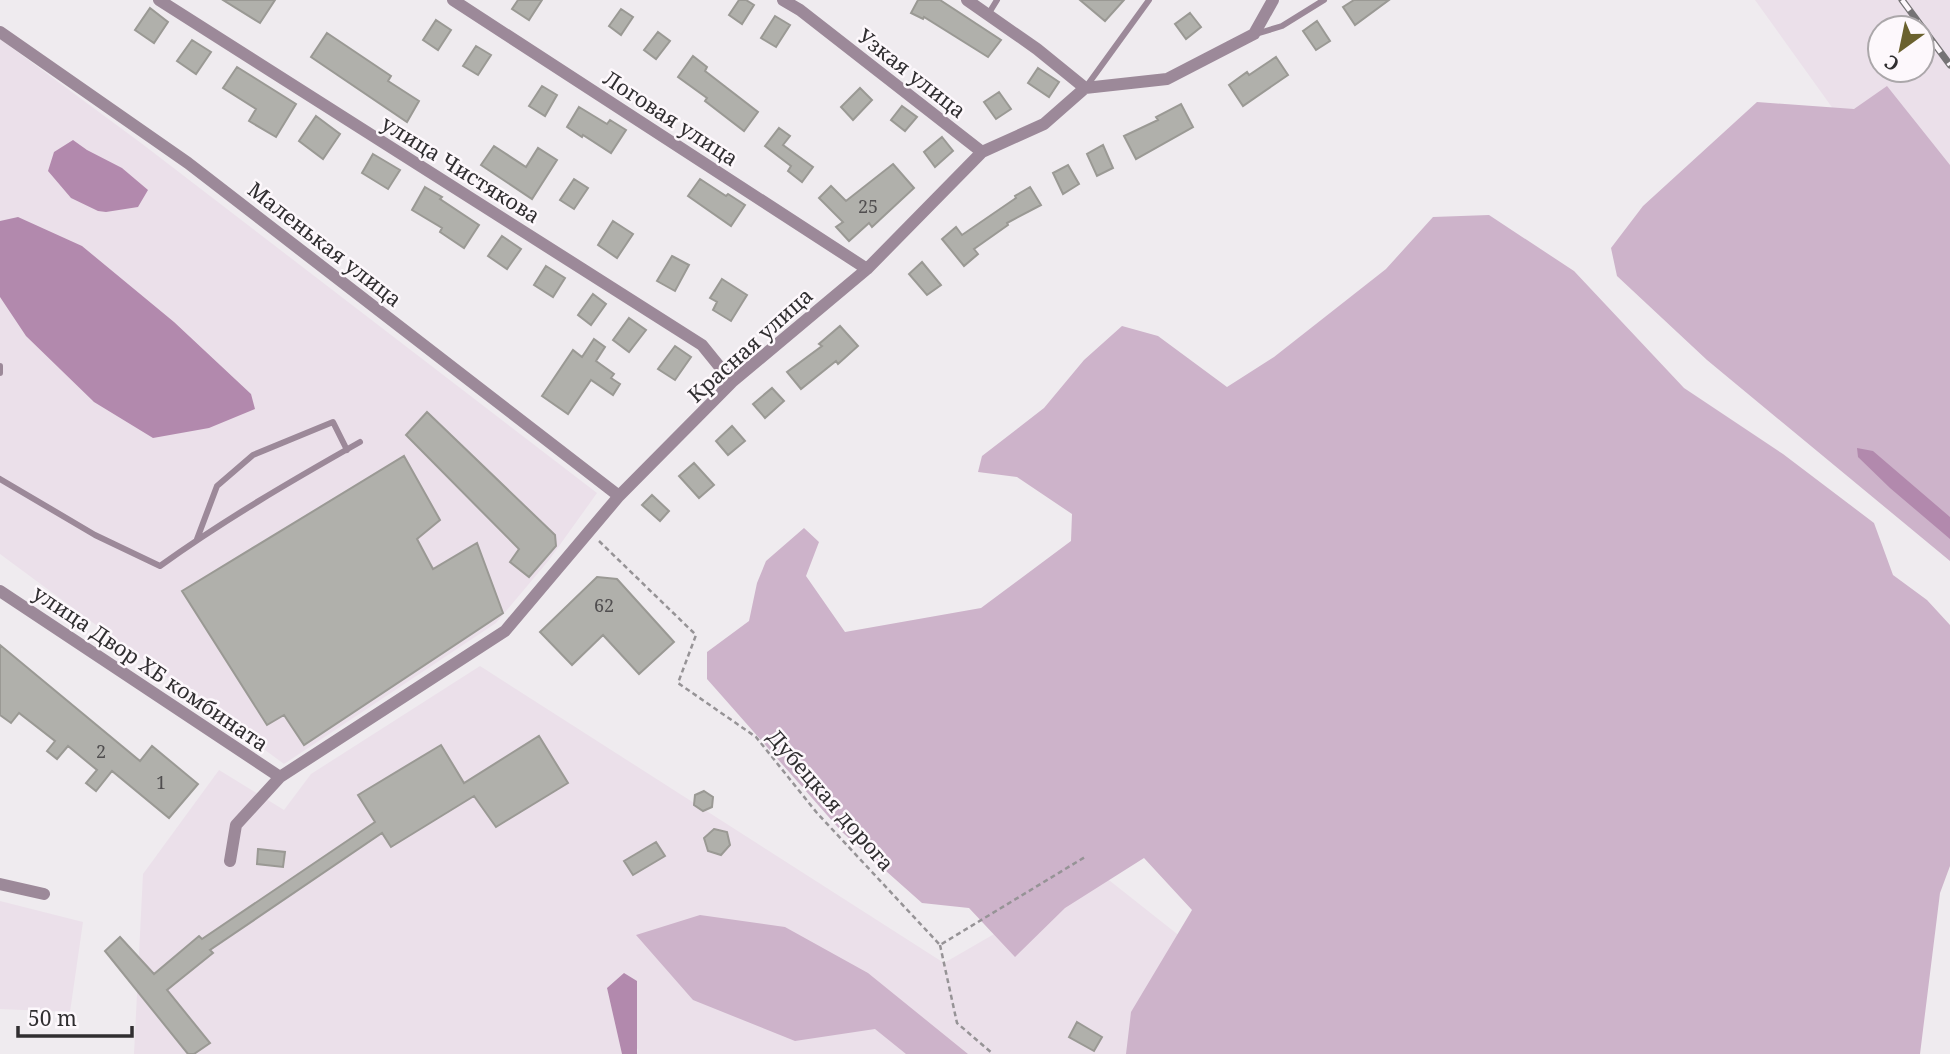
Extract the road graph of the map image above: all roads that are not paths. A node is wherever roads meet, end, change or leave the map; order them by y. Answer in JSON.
{"nodes":[{"id":1,"x":159,"y":0,"type":"edge"},
{"id":2,"x":453,"y":0,"type":"edge"},
{"id":3,"x":783,"y":0,"type":"edge"},
{"id":4,"x":967,"y":0,"type":"edge"},
{"id":5,"x":997,"y":0,"type":"edge"},
{"id":6,"x":1149,"y":0,"type":"edge"},
{"id":7,"x":1273,"y":0,"type":"edge"},
{"id":8,"x":1324,"y":0,"type":"edge"},
{"id":9,"x":802,"y":5,"type":"edge"},
{"id":10,"x":989,"y":13,"type":"junction"},
{"id":11,"x":0,"y":32,"type":"edge"},
{"id":12,"x":1254,"y":34,"type":"junction"},
{"id":13,"x":1085,"y":88,"type":"junction"},
{"id":14,"x":982,"y":152,"type":"junction"},
{"id":15,"x":867,"y":269,"type":"junction"},
{"id":16,"x":0,"y":366,"type":"edge"},
{"id":17,"x":0,"y":373,"type":"edge"},
{"id":18,"x":732,"y":382,"type":"junction"},
{"id":19,"x":360,"y":442,"type":"dead end"},
{"id":20,"x":347,"y":450,"type":"junction"},
{"id":21,"x":0,"y":479,"type":"edge"},
{"id":22,"x":619,"y":496,"type":"junction"},
{"id":23,"x":197,"y":540,"type":"junction"},
{"id":24,"x":0,"y":591,"type":"edge"},
{"id":25,"x":280,"y":777,"type":"junction"},
{"id":26,"x":230,"y":861,"type":"dead end"},
{"id":27,"x":0,"y":884,"type":"edge"},
{"id":28,"x":44,"y":894,"type":"dead end"}],
"edges":[{"from":1,"to":18,"type":"street","name":"улица Чистякова"},
{"from":2,"to":15,"type":"street","name":"Логовая улица"},
{"from":3,"to":9,"type":"street","name":"Узкая улица"},
{"from":4,"to":10,"type":"street"},
{"from":5,"to":10,"type":"lane"},
{"from":6,"to":13,"type":"lane"},
{"from":7,"to":12,"type":"street"},
{"from":8,"to":12,"type":"lane"},
{"from":9,"to":14,"type":"street","name":"Узкая улица"},
{"from":10,"to":13,"type":"street"},
{"from":11,"to":22,"type":"street","name":"Маленькая улица"},
{"from":12,"to":13,"type":"street"},
{"from":13,"to":14,"type":"street","name":"Красная улица"},
{"from":14,"to":15,"type":"street","name":"Красная улица"},
{"from":15,"to":18,"type":"street","name":"Красная улица"},
{"from":16,"to":17,"type":"lane"},
{"from":18,"to":22,"type":"street","name":"Красная улица"},
{"from":19,"to":20,"type":"lane"},
{"from":20,"to":23,"type":"lane"},
{"from":20,"to":23,"type":"lane"},
{"from":21,"to":23,"type":"lane"},
{"from":22,"to":25,"type":"street","name":"Красная улица"},
{"from":24,"to":25,"type":"street","name":"улица Двор ХБ комбината"},
{"from":25,"to":26,"type":"street","name":"Красная улица"},
{"from":27,"to":28,"type":"street"}]}
